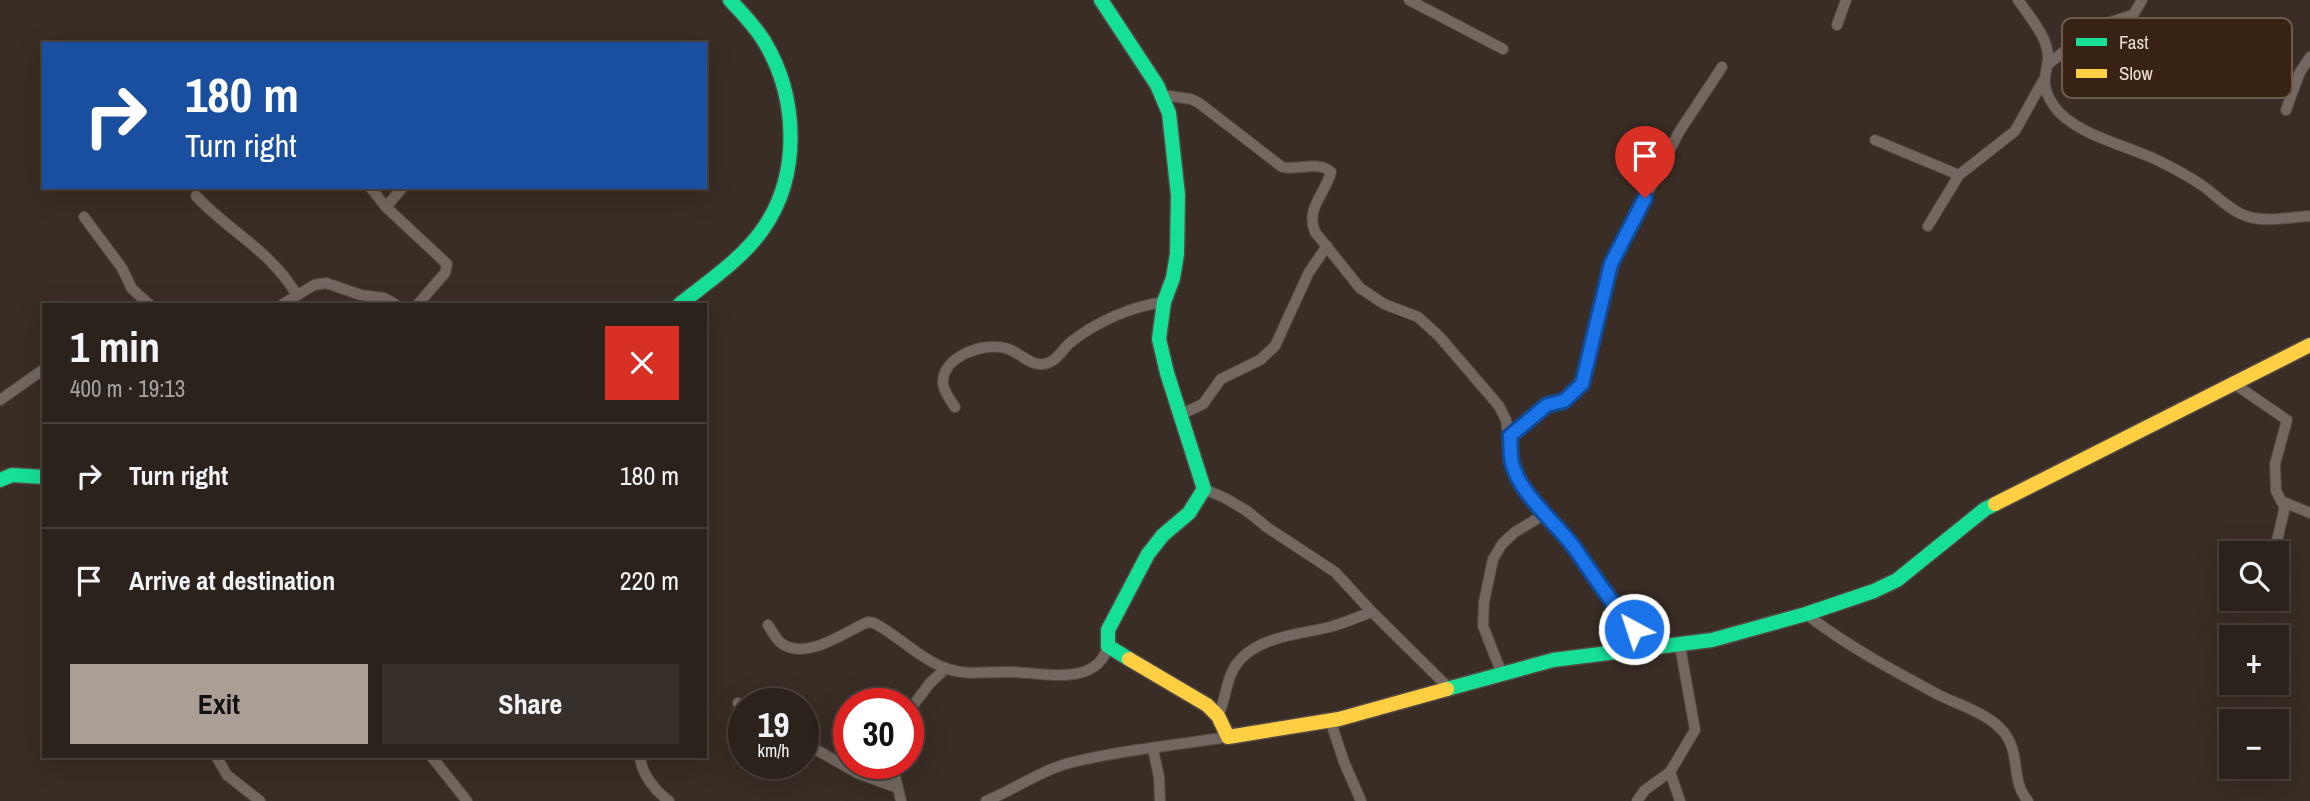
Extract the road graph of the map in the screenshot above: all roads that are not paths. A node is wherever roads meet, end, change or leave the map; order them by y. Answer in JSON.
{"nodes":[{"id":1,"x":730,"y":0,"type":"edge"},
{"id":2,"x":1101,"y":0,"type":"edge"},
{"id":3,"x":1409,"y":0,"type":"edge"},
{"id":4,"x":1846,"y":0,"type":"edge"},
{"id":5,"x":2018,"y":0,"type":"edge"},
{"id":6,"x":2142,"y":0,"type":"edge"},
{"id":7,"x":2123,"y":18,"type":"edge"},
{"id":8,"x":1837,"y":25,"type":"dead end"},
{"id":9,"x":1503,"y":49,"type":"dead end"},
{"id":10,"x":2062,"y":53,"type":"edge"},
{"id":11,"x":2310,"y":57,"type":"edge"},
{"id":12,"x":2047,"y":65,"type":"junction"},
{"id":13,"x":1721,"y":67,"type":"dead end"},
{"id":14,"x":2043,"y":81,"type":"junction"},
{"id":15,"x":2292,"y":94,"type":"edge"},
{"id":16,"x":1162,"y":95,"type":"junction"},
{"id":17,"x":2290,"y":98,"type":"edge"},
{"id":18,"x":2286,"y":110,"type":"dead end"},
{"id":19,"x":1875,"y":140,"type":"dead end"},
{"id":20,"x":1959,"y":174,"type":"junction"},
{"id":21,"x":372,"y":189,"type":"edge"},
{"id":22,"x":401,"y":189,"type":"edge"},
{"id":23,"x":196,"y":196,"type":"dead end"},
{"id":24,"x":386,"y":208,"type":"junction"},
{"id":25,"x":2310,"y":216,"type":"edge"},
{"id":26,"x":84,"y":217,"type":"dead end"},
{"id":27,"x":1928,"y":226,"type":"dead end"},
{"id":28,"x":1327,"y":246,"type":"junction"},
{"id":29,"x":297,"y":295,"type":"junction"},
{"id":30,"x":1164,"y":302,"type":"junction"},
{"id":31,"x":148,"y":303,"type":"edge"},
{"id":32,"x":285,"y":303,"type":"edge"},
{"id":33,"x":393,"y":303,"type":"edge"},
{"id":34,"x":419,"y":303,"type":"edge"},
{"id":35,"x":681,"y":303,"type":"edge"},
{"id":36,"x":2310,"y":345,"type":"edge"},
{"id":37,"x":42,"y":370,"type":"edge"},
{"id":38,"x":2233,"y":383,"type":"junction"},
{"id":39,"x":0,"y":400,"type":"edge"},
{"id":40,"x":955,"y":407,"type":"dead end"},
{"id":41,"x":1182,"y":414,"type":"junction"},
{"id":42,"x":1510,"y":436,"type":"junction"},
{"id":43,"x":42,"y":477,"type":"edge"},
{"id":44,"x":0,"y":480,"type":"edge"},
{"id":45,"x":1204,"y":489,"type":"junction"},
{"id":46,"x":2281,"y":500,"type":"junction"},
{"id":47,"x":2310,"y":513,"type":"edge"},
{"id":48,"x":1545,"y":514,"type":"junction"},
{"id":49,"x":2277,"y":541,"type":"edge"},
{"id":50,"x":1372,"y":612,"type":"junction"},
{"id":51,"x":1806,"y":614,"type":"junction"},
{"id":52,"x":768,"y":625,"type":"dead end"},
{"id":53,"x":1108,"y":646,"type":"junction"},
{"id":54,"x":1680,"y":646,"type":"junction"},
{"id":55,"x":1651,"y":649,"type":"junction"},
{"id":56,"x":946,"y":668,"type":"junction"},
{"id":57,"x":1502,"y":674,"type":"junction"},
{"id":58,"x":1450,"y":689,"type":"junction"},
{"id":59,"x":924,"y":691,"type":"edge"},
{"id":60,"x":1218,"y":716,"type":"junction"},
{"id":61,"x":1331,"y":720,"type":"junction"},
{"id":62,"x":1228,"y":737,"type":"junction"},
{"id":63,"x":1153,"y":749,"type":"junction"},
{"id":64,"x":819,"y":751,"type":"edge"},
{"id":65,"x":217,"y":758,"type":"edge"},
{"id":66,"x":433,"y":758,"type":"edge"},
{"id":67,"x":640,"y":758,"type":"edge"},
{"id":68,"x":1670,"y":772,"type":"junction"},
{"id":69,"x":896,"y":779,"type":"edge"},
{"id":70,"x":898,"y":788,"type":"junction"},
{"id":71,"x":2023,"y":799,"type":"edge"},
{"id":72,"x":260,"y":801,"type":"edge"},
{"id":73,"x":467,"y":801,"type":"edge"},
{"id":74,"x":668,"y":801,"type":"edge"},
{"id":75,"x":901,"y":801,"type":"edge"},
{"id":76,"x":986,"y":801,"type":"edge"},
{"id":77,"x":1160,"y":801,"type":"edge"},
{"id":78,"x":1361,"y":801,"type":"edge"},
{"id":79,"x":1637,"y":801,"type":"edge"},
{"id":80,"x":1680,"y":801,"type":"edge"}],
"edges":[{"from":1,"to":35,"type":"street"},
{"from":2,"to":16,"type":"street"},
{"from":3,"to":9,"type":"street"},
{"from":4,"to":8,"type":"street"},
{"from":5,"to":12,"type":"street"},
{"from":6,"to":7,"type":"street"},
{"from":10,"to":12,"type":"street"},
{"from":11,"to":15,"type":"street"},
{"from":12,"to":14,"type":"street"},
{"from":13,"to":42,"type":"street"},
{"from":14,"to":20,"type":"street"},
{"from":14,"to":25,"type":"street"},
{"from":16,"to":28,"type":"street"},
{"from":16,"to":30,"type":"street"},
{"from":17,"to":18,"type":"street"},
{"from":19,"to":20,"type":"street"},
{"from":20,"to":27,"type":"street"},
{"from":21,"to":24,"type":"street"},
{"from":22,"to":24,"type":"street"},
{"from":23,"to":29,"type":"street"},
{"from":24,"to":34,"type":"street"},
{"from":26,"to":31,"type":"street"},
{"from":28,"to":41,"type":"street"},
{"from":28,"to":42,"type":"street"},
{"from":29,"to":32,"type":"street"},
{"from":29,"to":33,"type":"street"},
{"from":30,"to":40,"type":"street"},
{"from":30,"to":41,"type":"street"},
{"from":36,"to":38,"type":"street"},
{"from":37,"to":39,"type":"street"},
{"from":38,"to":46,"type":"street"},
{"from":38,"to":51,"type":"street"},
{"from":41,"to":45,"type":"street"},
{"from":42,"to":48,"type":"street"},
{"from":43,"to":44,"type":"street"},
{"from":45,"to":50,"type":"street"},
{"from":45,"to":53,"type":"street"},
{"from":46,"to":47,"type":"street"},
{"from":46,"to":49,"type":"street"},
{"from":48,"to":55,"type":"street"},
{"from":48,"to":57,"type":"street"},
{"from":50,"to":58,"type":"street"},
{"from":50,"to":60,"type":"street"},
{"from":51,"to":54,"type":"street"},
{"from":51,"to":71,"type":"street"},
{"from":52,"to":56,"type":"street"},
{"from":53,"to":56,"type":"street"},
{"from":53,"to":60,"type":"street"},
{"from":54,"to":55,"type":"street"},
{"from":54,"to":68,"type":"street"},
{"from":55,"to":57,"type":"street"},
{"from":56,"to":59,"type":"street"},
{"from":57,"to":58,"type":"street"},
{"from":58,"to":61,"type":"street"},
{"from":60,"to":62,"type":"street"},
{"from":61,"to":62,"type":"street"},
{"from":61,"to":78,"type":"street"},
{"from":62,"to":63,"type":"street"},
{"from":63,"to":76,"type":"street"},
{"from":63,"to":77,"type":"street"},
{"from":64,"to":70,"type":"street"},
{"from":65,"to":72,"type":"street"},
{"from":66,"to":73,"type":"street"},
{"from":67,"to":74,"type":"street"},
{"from":68,"to":79,"type":"street"},
{"from":68,"to":80,"type":"street"},
{"from":69,"to":70,"type":"street"},
{"from":70,"to":75,"type":"street"}]}
